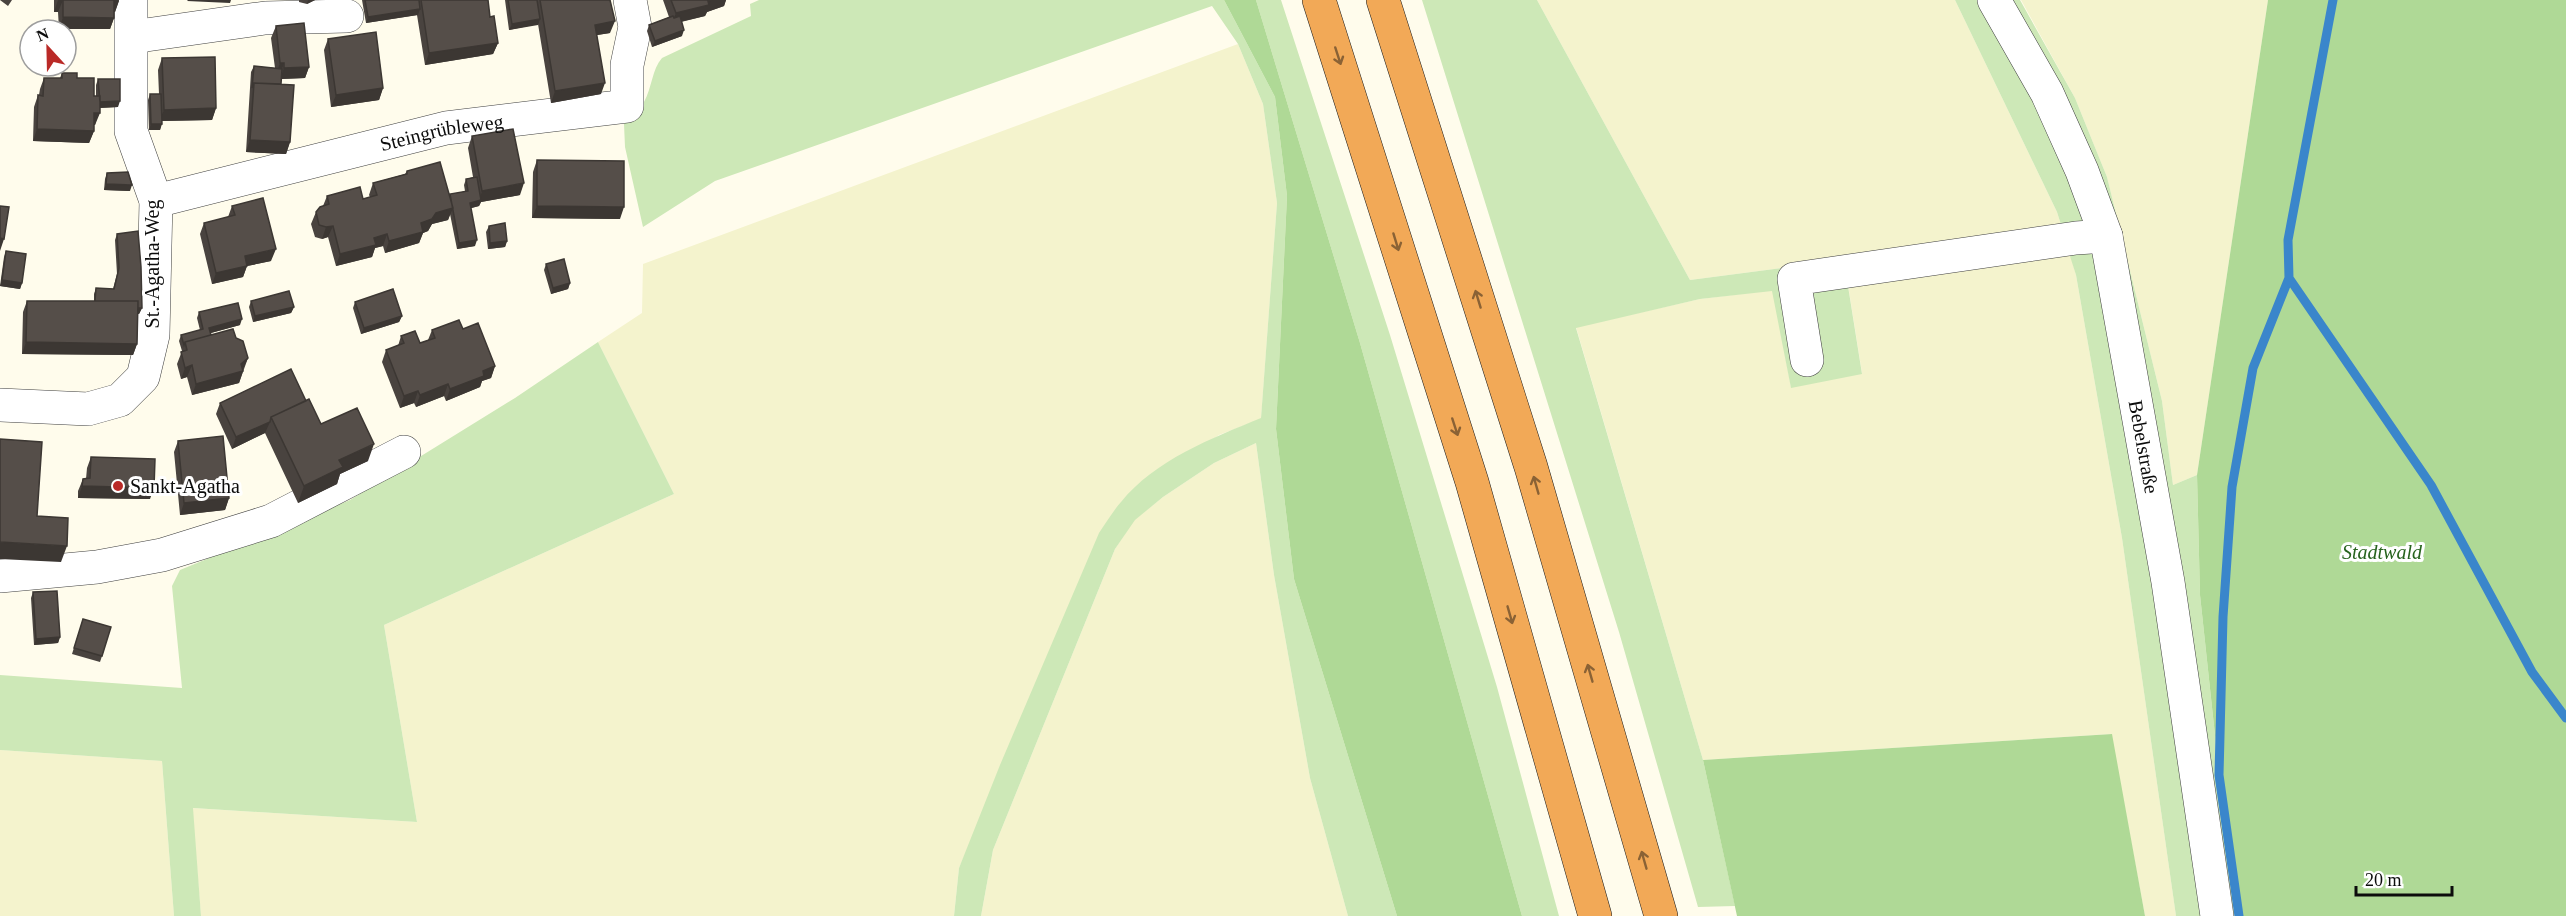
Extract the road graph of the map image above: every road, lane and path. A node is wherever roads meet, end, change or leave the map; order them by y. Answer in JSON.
{"nodes":[{"id":1,"x":131,"y":0,"type":"edge"},
{"id":2,"x":630,"y":0,"type":"edge"},
{"id":3,"x":1319,"y":0,"type":"edge"},
{"id":4,"x":1383,"y":0,"type":"edge"},
{"id":5,"x":1994,"y":0,"type":"edge"},
{"id":6,"x":347,"y":16,"type":"dead end"},
{"id":7,"x":132,"y":37,"type":"junction"},
{"id":8,"x":156,"y":201,"type":"junction"},
{"id":9,"x":2106,"y":236,"type":"junction"},
{"id":10,"x":1807,"y":360,"type":"dead end"},
{"id":11,"x":0,"y":405,"type":"edge"},
{"id":12,"x":405,"y":452,"type":"dead end"},
{"id":13,"x":0,"y":576,"type":"edge"},
{"id":14,"x":1595,"y":916,"type":"edge"},
{"id":15,"x":1661,"y":916,"type":"edge"},
{"id":16,"x":2217,"y":916,"type":"edge"}],
"edges":[{"from":1,"to":7,"type":"street","name":"St.-Agatha-Weg"},
{"from":2,"to":8,"type":"street","name":"Steingrübleweg"},
{"from":3,"to":14,"type":"highway","one_way":true},
{"from":15,"to":4,"type":"highway","one_way":true},
{"from":5,"to":9,"type":"street","name":"Bebelstraße"},
{"from":6,"to":7,"type":"street"},
{"from":7,"to":8,"type":"street","name":"St.-Agatha-Weg"},
{"from":8,"to":11,"type":"street","name":"St.-Agatha-Weg"},
{"from":9,"to":10,"type":"street"},
{"from":9,"to":16,"type":"street","name":"Bebelstraße"},
{"from":12,"to":13,"type":"street"}]}
